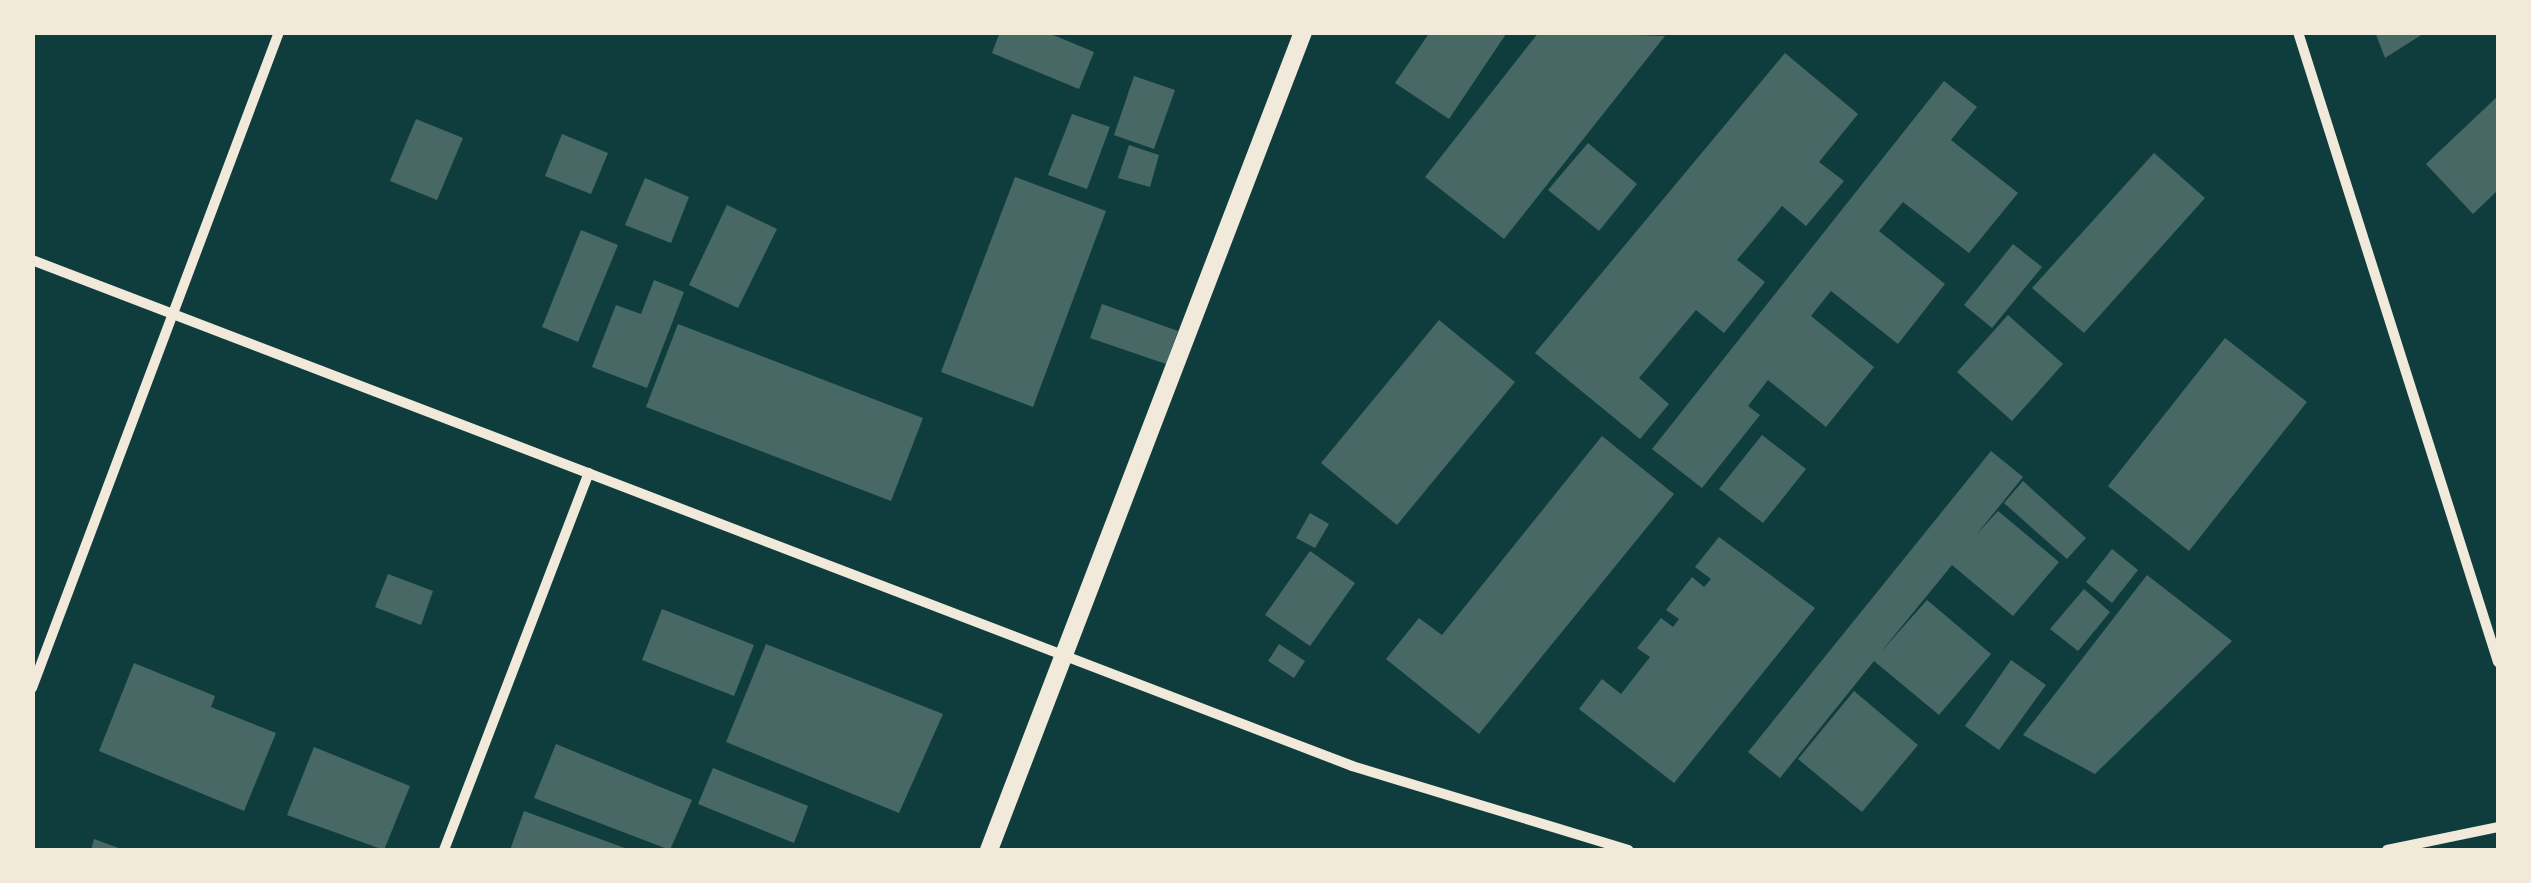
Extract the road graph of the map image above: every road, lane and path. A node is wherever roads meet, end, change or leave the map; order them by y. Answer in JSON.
{"nodes":[{"id":1,"x":279,"y":32,"type":"edge"},
{"id":2,"x":1303,"y":32,"type":"edge"},
{"id":3,"x":2298,"y":32,"type":"edge"},
{"id":4,"x":32,"y":260,"type":"edge"},
{"id":5,"x":172,"y":313,"type":"junction"},
{"id":6,"x":589,"y":474,"type":"junction"},
{"id":7,"x":1064,"y":656,"type":"junction"},
{"id":8,"x":2498,"y":662,"type":"edge"},
{"id":9,"x":32,"y":688,"type":"edge"},
{"id":10,"x":2498,"y":827,"type":"edge"},
{"id":11,"x":1591,"y":846,"type":"edge"},
{"id":12,"x":444,"y":850,"type":"edge"},
{"id":13,"x":989,"y":850,"type":"edge"},
{"id":14,"x":1629,"y":850,"type":"edge"},
{"id":15,"x":2386,"y":850,"type":"edge"}],
"edges":[{"from":1,"to":5,"type":"street"},
{"from":2,"to":7,"type":"street"},
{"from":3,"to":8,"type":"street"},
{"from":4,"to":5,"type":"street"},
{"from":5,"to":6,"type":"street"},
{"from":5,"to":9,"type":"street"},
{"from":6,"to":7,"type":"street"},
{"from":6,"to":12,"type":"street"},
{"from":7,"to":11,"type":"street"},
{"from":7,"to":13,"type":"street"},
{"from":10,"to":15,"type":"street"},
{"from":11,"to":14,"type":"street"}]}
